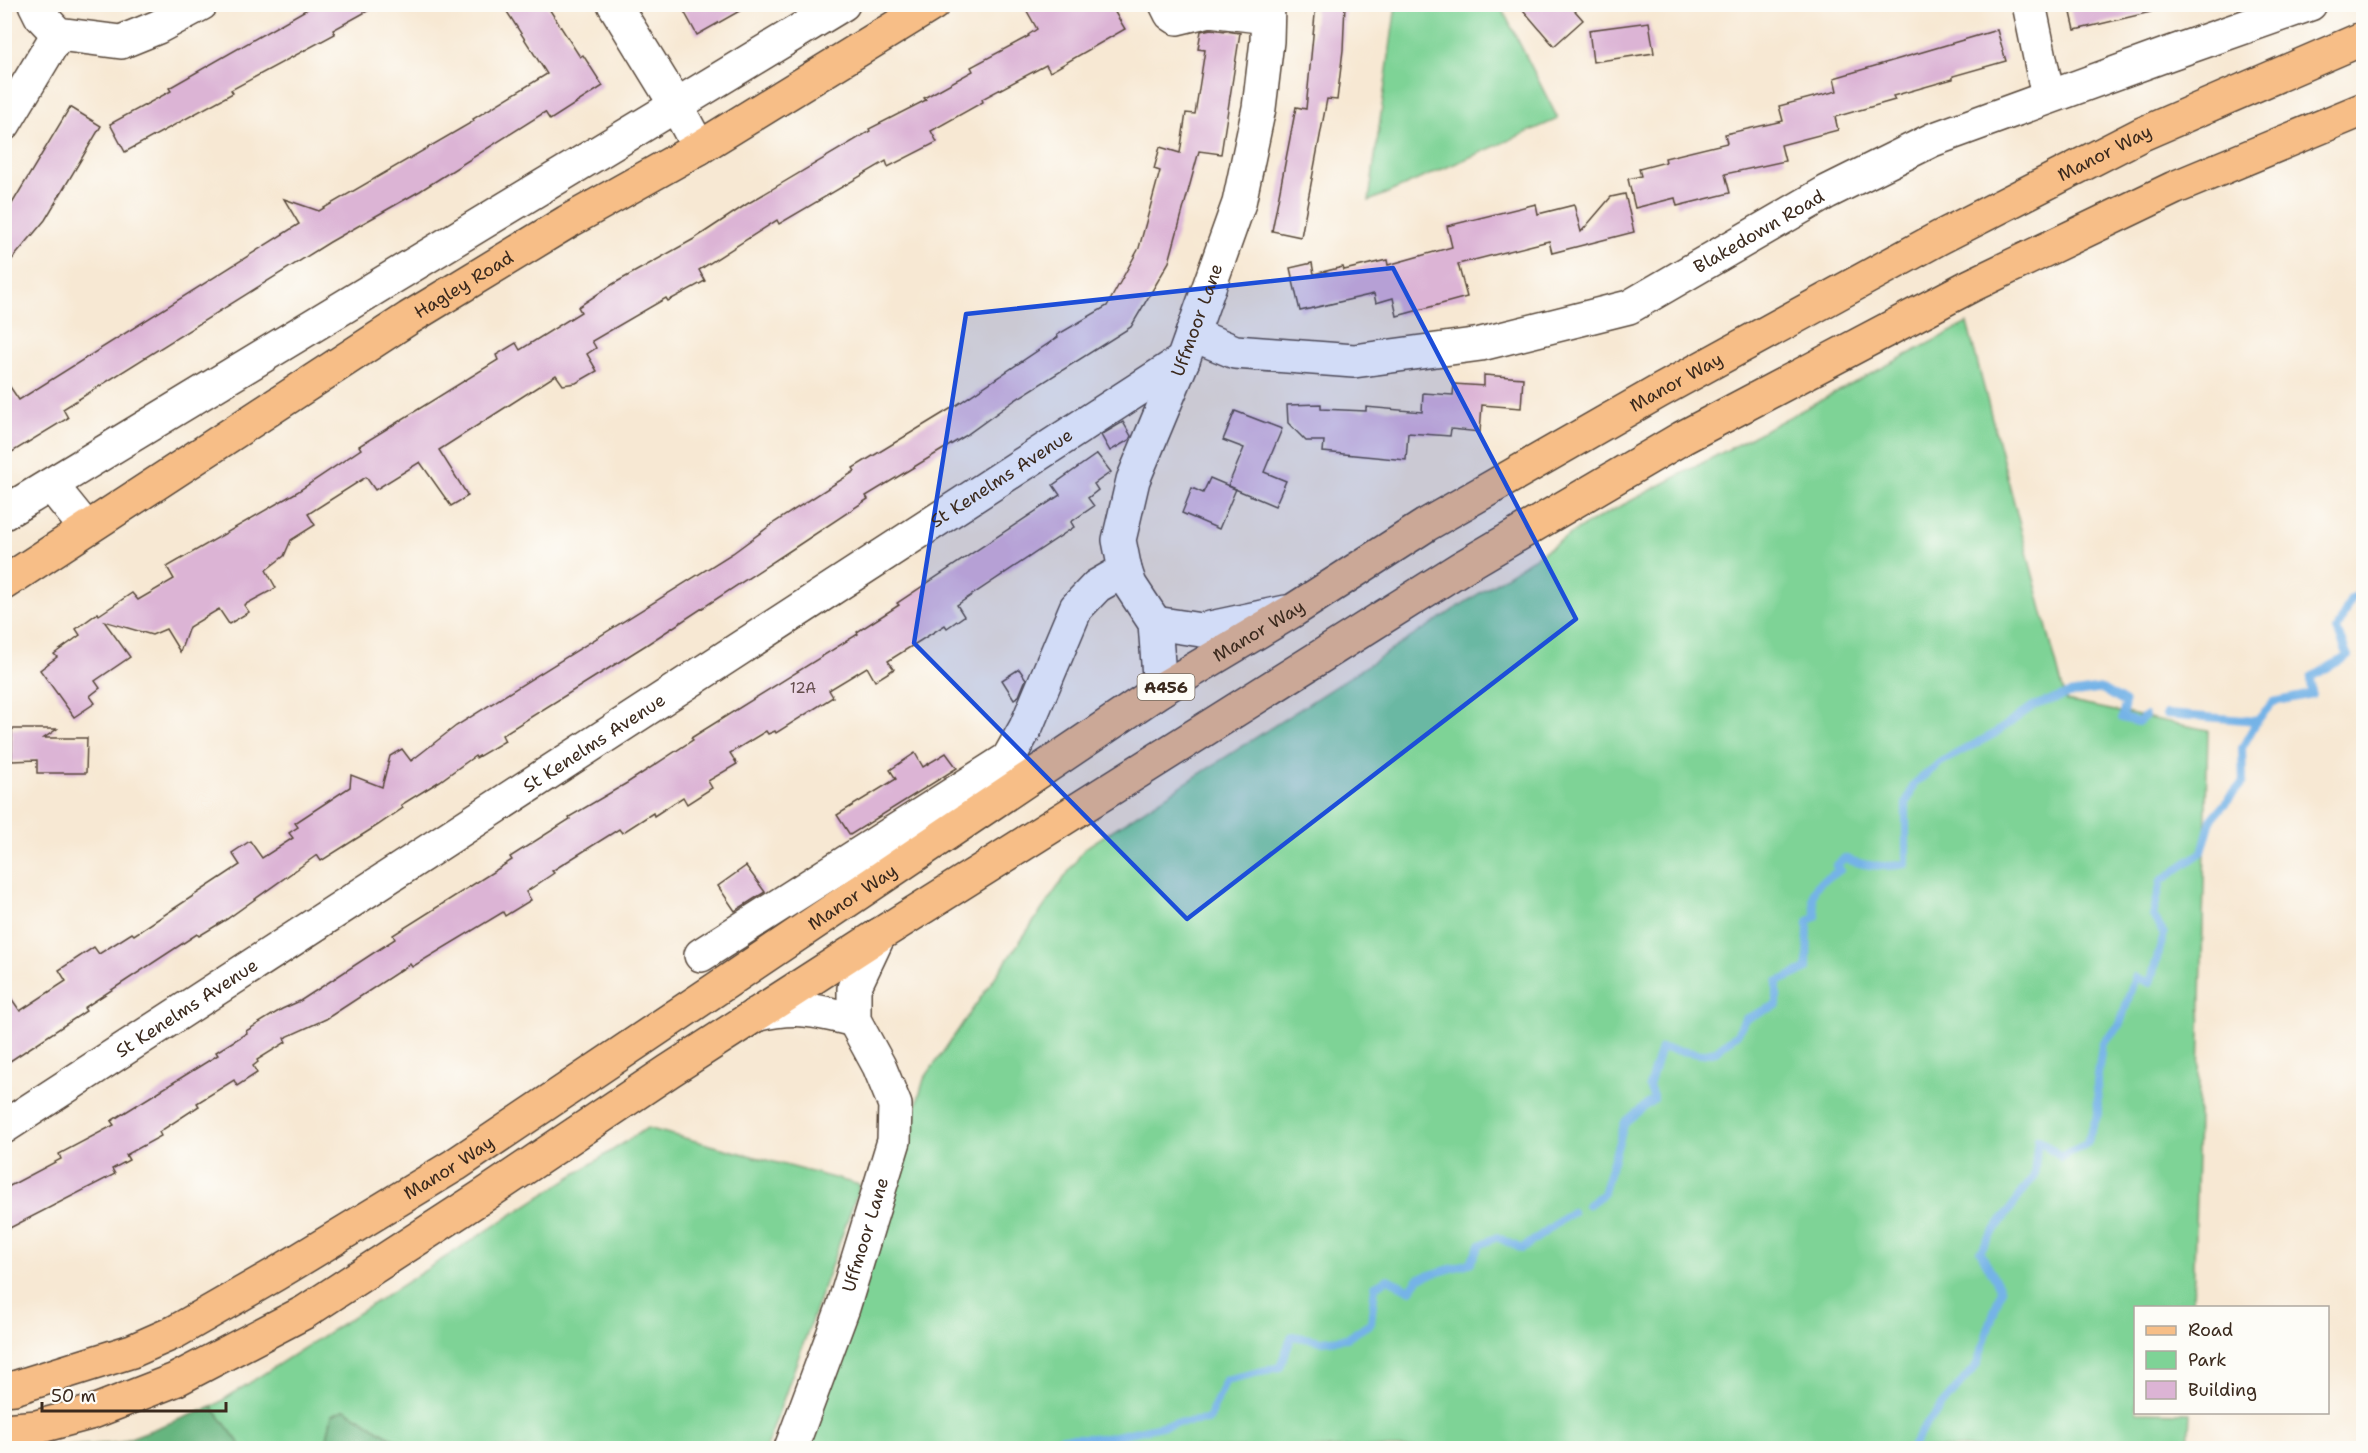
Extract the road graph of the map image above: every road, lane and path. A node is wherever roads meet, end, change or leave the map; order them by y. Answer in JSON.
{"nodes":[{"id":1,"x":35,"y":4,"type":"edge"},
{"id":2,"x":201,"y":4,"type":"edge"},
{"id":3,"x":614,"y":4,"type":"edge"},
{"id":4,"x":843,"y":4,"type":"edge"},
{"id":5,"x":933,"y":4,"type":"edge"},
{"id":6,"x":1166,"y":4,"type":"edge"},
{"id":7,"x":2029,"y":4,"type":"edge"},
{"id":8,"x":2310,"y":4,"type":"edge"},
{"id":9,"x":1267,"y":11,"type":"edge"},
{"id":10,"x":2271,"y":11,"type":"edge"},
{"id":11,"x":58,"y":34,"type":"junction"},
{"id":12,"x":2364,"y":38,"type":"edge"},
{"id":13,"x":2048,"y":97,"type":"junction"},
{"id":14,"x":676,"y":105,"type":"junction"},
{"id":15,"x":2364,"y":109,"type":"edge"},
{"id":16,"x":4,"y":124,"type":"edge"},
{"id":17,"x":699,"y":148,"type":"junction"},
{"id":18,"x":1188,"y":347,"type":"junction"},
{"id":19,"x":51,"y":485,"type":"junction"},
{"id":20,"x":4,"y":513,"type":"edge"},
{"id":21,"x":86,"y":528,"type":"junction"},
{"id":22,"x":1125,"y":570,"type":"junction"},
{"id":23,"x":4,"y":583,"type":"edge"},
{"id":24,"x":1294,"y":610,"type":"junction"},
{"id":25,"x":1155,"y":623,"type":"junction"},
{"id":26,"x":1160,"y":690,"type":"junction"},
{"id":27,"x":879,"y":935,"type":"junction"},
{"id":28,"x":701,"y":955,"type":"dead end"},
{"id":29,"x":755,"y":1015,"type":"junction"},
{"id":30,"x":854,"y":1020,"type":"junction"},
{"id":31,"x":4,"y":1127,"type":"edge"},
{"id":32,"x":4,"y":1389,"type":"edge"},
{"id":33,"x":4,"y":1430,"type":"edge"},
{"id":34,"x":791,"y":1449,"type":"edge"}],
"edges":[{"from":1,"to":11,"type":"street"},
{"from":2,"to":11,"type":"street"},
{"from":3,"to":14,"type":"street"},
{"from":4,"to":14,"type":"street"},
{"from":5,"to":17,"type":"main road","name":"Hagley Road"},
{"from":6,"to":9,"type":"street"},
{"from":7,"to":13,"type":"street"},
{"from":8,"to":10,"type":"street","name":"Blakedown Road"},
{"from":9,"to":18,"type":"street","name":"Uffmoor Lane"},
{"from":10,"to":13,"type":"street","name":"Blakedown Road"},
{"from":11,"to":16,"type":"street"},
{"from":12,"to":24,"type":"main road","name":"Manor Way","number":"A456"},
{"from":13,"to":18,"type":"street","name":"Blakedown Road"},
{"from":14,"to":17,"type":"street"},
{"from":14,"to":19,"type":"street"},
{"from":15,"to":27,"type":"main road"},
{"from":17,"to":21,"type":"main road","name":"Hagley Road"},
{"from":18,"to":22,"type":"street","name":"Uffmoor Lane"},
{"from":18,"to":31,"type":"street","name":"St Kenelms Avenue"},
{"from":19,"to":20,"type":"street"},
{"from":19,"to":21,"type":"street"},
{"from":21,"to":23,"type":"main road","name":"Hagley Road"},
{"from":22,"to":25,"type":"street","name":"Uffmoor Lane"},
{"from":22,"to":28,"type":"street"},
{"from":24,"to":25,"type":"street"},
{"from":24,"to":26,"type":"main road","name":"Manor Way","number":"A456"},
{"from":25,"to":26,"type":"street","name":"Uffmoor Lane"},
{"from":26,"to":32,"type":"main road","name":"Manor Way","number":"A456"},
{"from":27,"to":29,"type":"main road"},
{"from":27,"to":30,"type":"street","name":"Uffmoor Lane"},
{"from":29,"to":30,"type":"street"},
{"from":29,"to":33,"type":"main road"},
{"from":30,"to":34,"type":"street","name":"Uffmoor Lane"}]}
